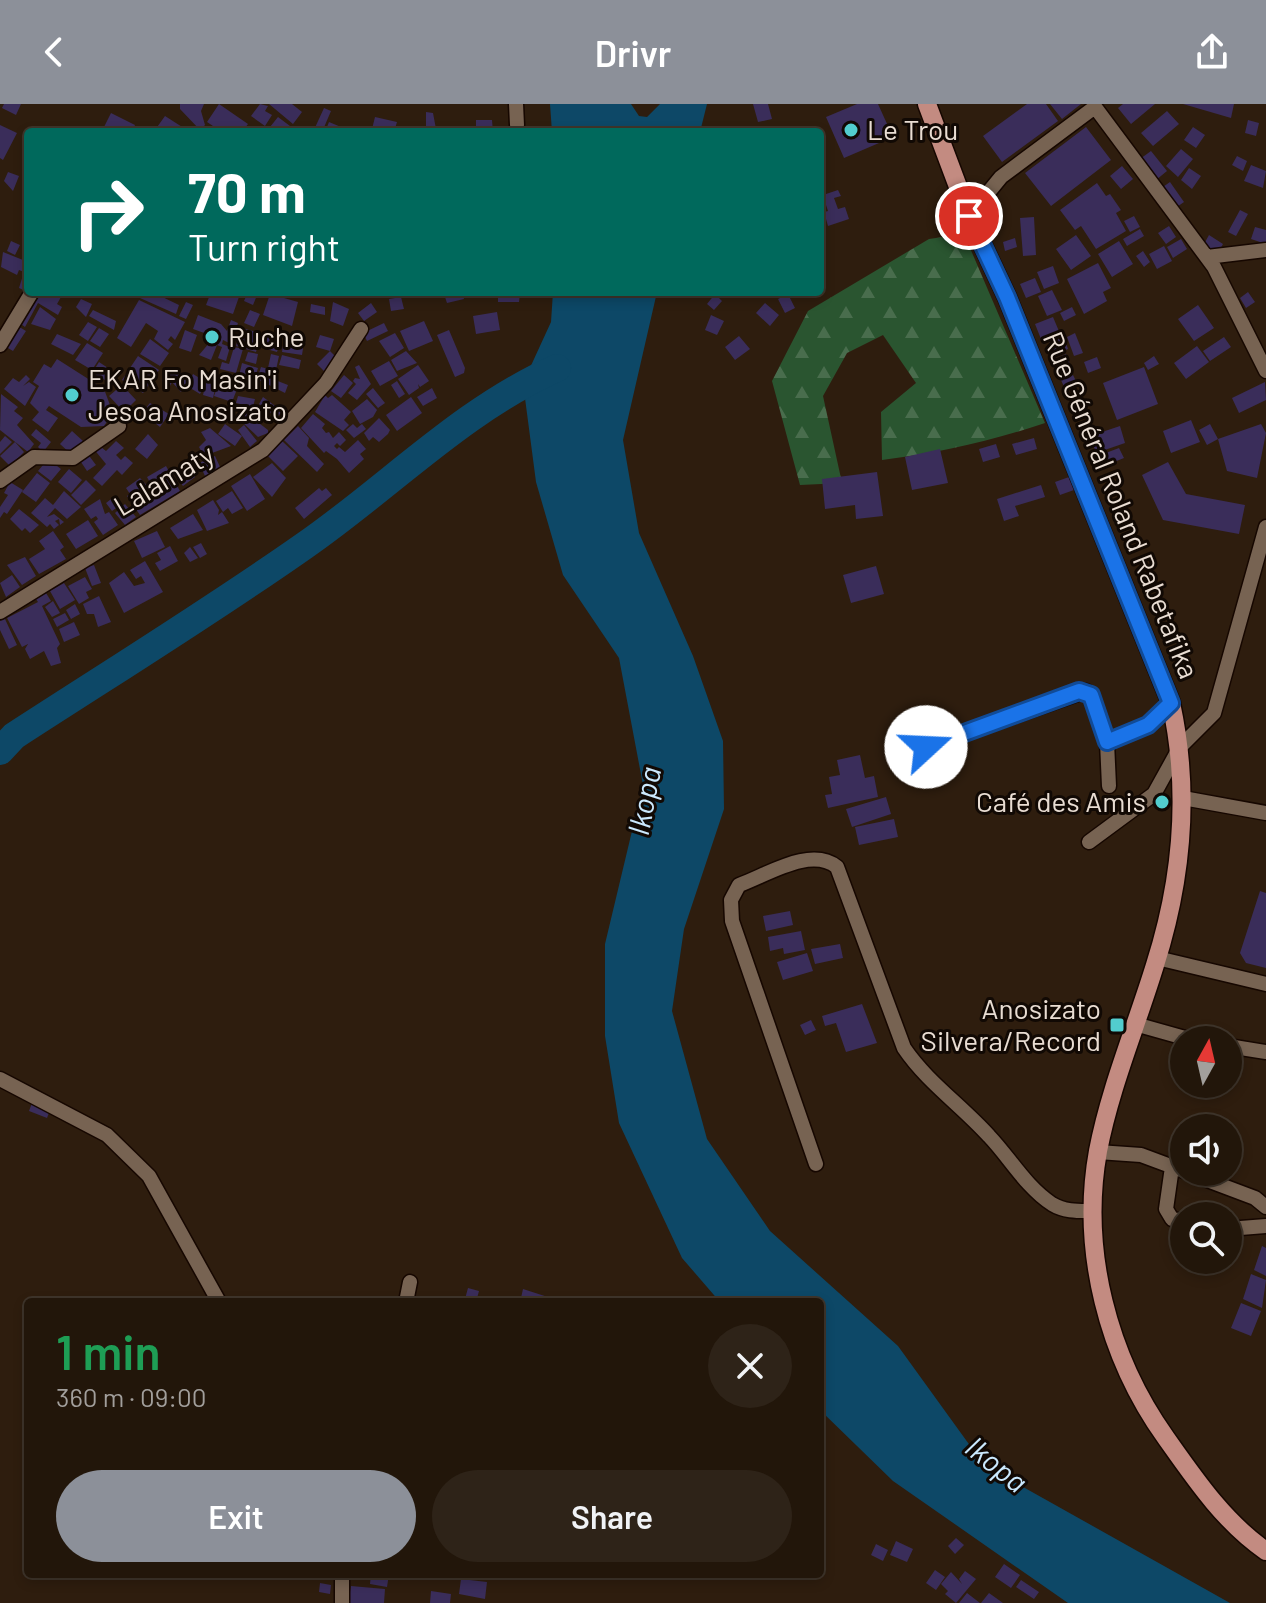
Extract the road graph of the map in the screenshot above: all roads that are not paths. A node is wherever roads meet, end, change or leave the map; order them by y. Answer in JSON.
{"nodes":[{"id":1,"x":516,"y":104,"type":"edge"},
{"id":2,"x":927,"y":104,"type":"edge"},
{"id":3,"x":1096,"y":106,"type":"edge"},
{"id":4,"x":517,"y":125,"type":"dead end"},
{"id":5,"x":969,"y":216,"type":"junction"},
{"id":6,"x":1266,"y":250,"type":"edge"},
{"id":7,"x":1207,"y":257,"type":"junction"},
{"id":8,"x":30,"y":296,"type":"edge"},
{"id":9,"x":361,"y":329,"type":"dead end"},
{"id":10,"x":0,"y":345,"type":"edge"},
{"id":11,"x":1266,"y":371,"type":"edge"},
{"id":12,"x":119,"y":426,"type":"dead end"},
{"id":13,"x":0,"y":481,"type":"edge"},
{"id":14,"x":1266,"y":527,"type":"edge"},
{"id":15,"x":1259,"y":582,"type":"edge"},
{"id":16,"x":0,"y":612,"type":"edge"},
{"id":17,"x":1171,"y":703,"type":"junction"},
{"id":18,"x":1107,"y":742,"type":"junction"},
{"id":19,"x":926,"y":747,"type":"dead end"},
{"id":20,"x":1180,"y":747,"type":"junction"},
{"id":21,"x":1109,"y":786,"type":"dead end"},
{"id":22,"x":1183,"y":798,"type":"junction"},
{"id":23,"x":1266,"y":813,"type":"edge"},
{"id":24,"x":1089,"y":842,"type":"dead end"},
{"id":25,"x":1157,"y":958,"type":"junction"},
{"id":26,"x":1266,"y":984,"type":"edge"},
{"id":27,"x":1135,"y":1024,"type":"junction"},
{"id":28,"x":1170,"y":1034,"type":"edge"},
{"id":29,"x":1242,"y":1048,"type":"edge"},
{"id":30,"x":1266,"y":1052,"type":"edge"},
{"id":31,"x":0,"y":1079,"type":"edge"},
{"id":32,"x":1098,"y":1152,"type":"junction"},
{"id":33,"x":816,"y":1164,"type":"dead end"},
{"id":34,"x":1170,"y":1166,"type":"edge"},
{"id":35,"x":1174,"y":1186,"type":"edge"},
{"id":36,"x":1223,"y":1186,"type":"edge"},
{"id":37,"x":1266,"y":1207,"type":"edge"},
{"id":38,"x":1094,"y":1211,"type":"junction"},
{"id":39,"x":1170,"y":1216,"type":"edge"},
{"id":40,"x":1266,"y":1226,"type":"edge"},
{"id":41,"x":1242,"y":1228,"type":"edge"},
{"id":42,"x":410,"y":1282,"type":"dead end"},
{"id":43,"x":217,"y":1298,"type":"edge"},
{"id":44,"x":407,"y":1298,"type":"edge"},
{"id":45,"x":1266,"y":1551,"type":"edge"},
{"id":46,"x":342,"y":1578,"type":"edge"},
{"id":47,"x":342,"y":1603,"type":"edge"}],
"edges":[{"from":1,"to":4,"type":"street"},
{"from":2,"to":5,"type":"main road","name":"Rue Général Roland Rabetafika"},
{"from":3,"to":5,"type":"street"},
{"from":3,"to":7,"type":"street"},
{"from":5,"to":17,"type":"main road","name":"Rue Général Roland Rabetafika"},
{"from":6,"to":7,"type":"street"},
{"from":7,"to":11,"type":"street"},
{"from":8,"to":10,"type":"street"},
{"from":9,"to":16,"type":"street","name":"Lalamaty"},
{"from":12,"to":13,"type":"street"},
{"from":14,"to":15,"type":"street"},
{"from":15,"to":20,"type":"street"},
{"from":17,"to":18,"type":"street"},
{"from":17,"to":20,"type":"main road","name":"Rue Général Roland Rabetafika"},
{"from":18,"to":19,"type":"street"},
{"from":18,"to":21,"type":"street"},
{"from":20,"to":22,"type":"main road","name":"Rue Général Roland Rabetafika"},
{"from":20,"to":24,"type":"street"},
{"from":22,"to":23,"type":"street"},
{"from":22,"to":25,"type":"main road","name":"Rue Général Roland Rabetafika"},
{"from":25,"to":26,"type":"street"},
{"from":25,"to":27,"type":"main road","name":"Rue Général Roland Rabetafika"},
{"from":27,"to":28,"type":"street"},
{"from":27,"to":32,"type":"main road","name":"Rue Général Roland Rabetafika"},
{"from":29,"to":30,"type":"street"},
{"from":31,"to":43,"type":"street"},
{"from":32,"to":34,"type":"street"},
{"from":32,"to":38,"type":"main road","name":"Rue Général Roland Rabetafika"},
{"from":33,"to":38,"type":"street"},
{"from":35,"to":39,"type":"street"},
{"from":36,"to":37,"type":"street"},
{"from":38,"to":45,"type":"main road","name":"Rue Général Roland Rabetafika"},
{"from":40,"to":41,"type":"street"},
{"from":42,"to":44,"type":"street"},
{"from":46,"to":47,"type":"street"}]}
